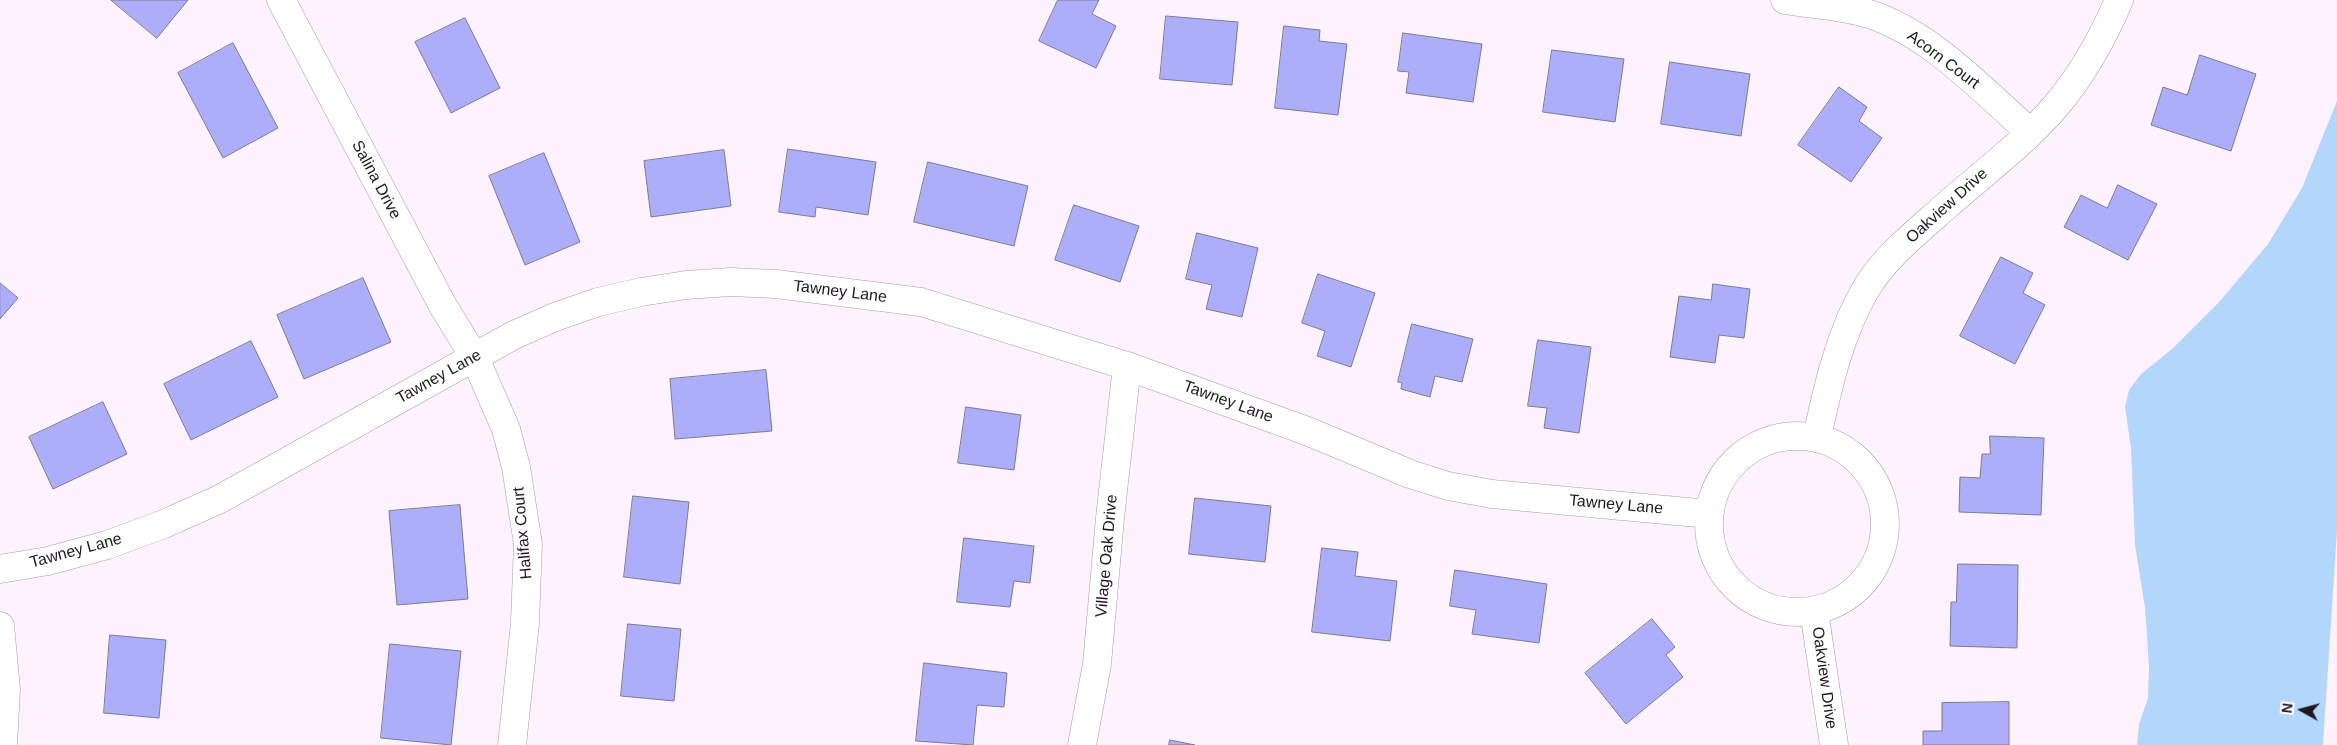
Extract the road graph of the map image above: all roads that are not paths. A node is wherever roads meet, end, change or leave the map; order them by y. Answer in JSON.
{"nodes":[{"id":1,"x":281,"y":0,"type":"edge"},
{"id":2,"x":1785,"y":0,"type":"edge"},
{"id":3,"x":2119,"y":0,"type":"edge"},
{"id":4,"x":2030,"y":132,"type":"junction"},
{"id":5,"x":475,"y":358,"type":"junction"},
{"id":6,"x":1127,"y":366,"type":"junction"},
{"id":7,"x":1818,"y":437,"type":"junction"},
{"id":8,"x":1709,"y":514,"type":"junction"},
{"id":9,"x":0,"y":569,"type":"edge"},
{"id":10,"x":1814,"y":612,"type":"junction"},
{"id":11,"x":0,"y":626,"type":"edge"},
{"id":12,"x":3,"y":745,"type":"edge"},
{"id":13,"x":512,"y":745,"type":"edge"},
{"id":14,"x":1082,"y":745,"type":"edge"},
{"id":15,"x":1834,"y":745,"type":"edge"}],
"edges":[{"from":1,"to":5,"type":"street","name":"Salina Drive"},
{"from":2,"to":4,"type":"street","name":"Acorn Court"},
{"from":3,"to":4,"type":"street","name":"Oakview Drive"},
{"from":4,"to":7,"type":"street","name":"Oakview Drive"},
{"from":5,"to":6,"type":"street","name":"Tawney Lane"},
{"from":5,"to":9,"type":"street","name":"Tawney Lane"},
{"from":5,"to":13,"type":"street","name":"Halifax Court"},
{"from":6,"to":8,"type":"street","name":"Tawney Lane"},
{"from":6,"to":14,"type":"street","name":"Village Oak Drive"},
{"from":7,"to":8,"type":"street"},
{"from":7,"to":10,"type":"street"},
{"from":8,"to":10,"type":"street"},
{"from":10,"to":15,"type":"street","name":"Oakview Drive"},
{"from":11,"to":12,"type":"street"}]}
